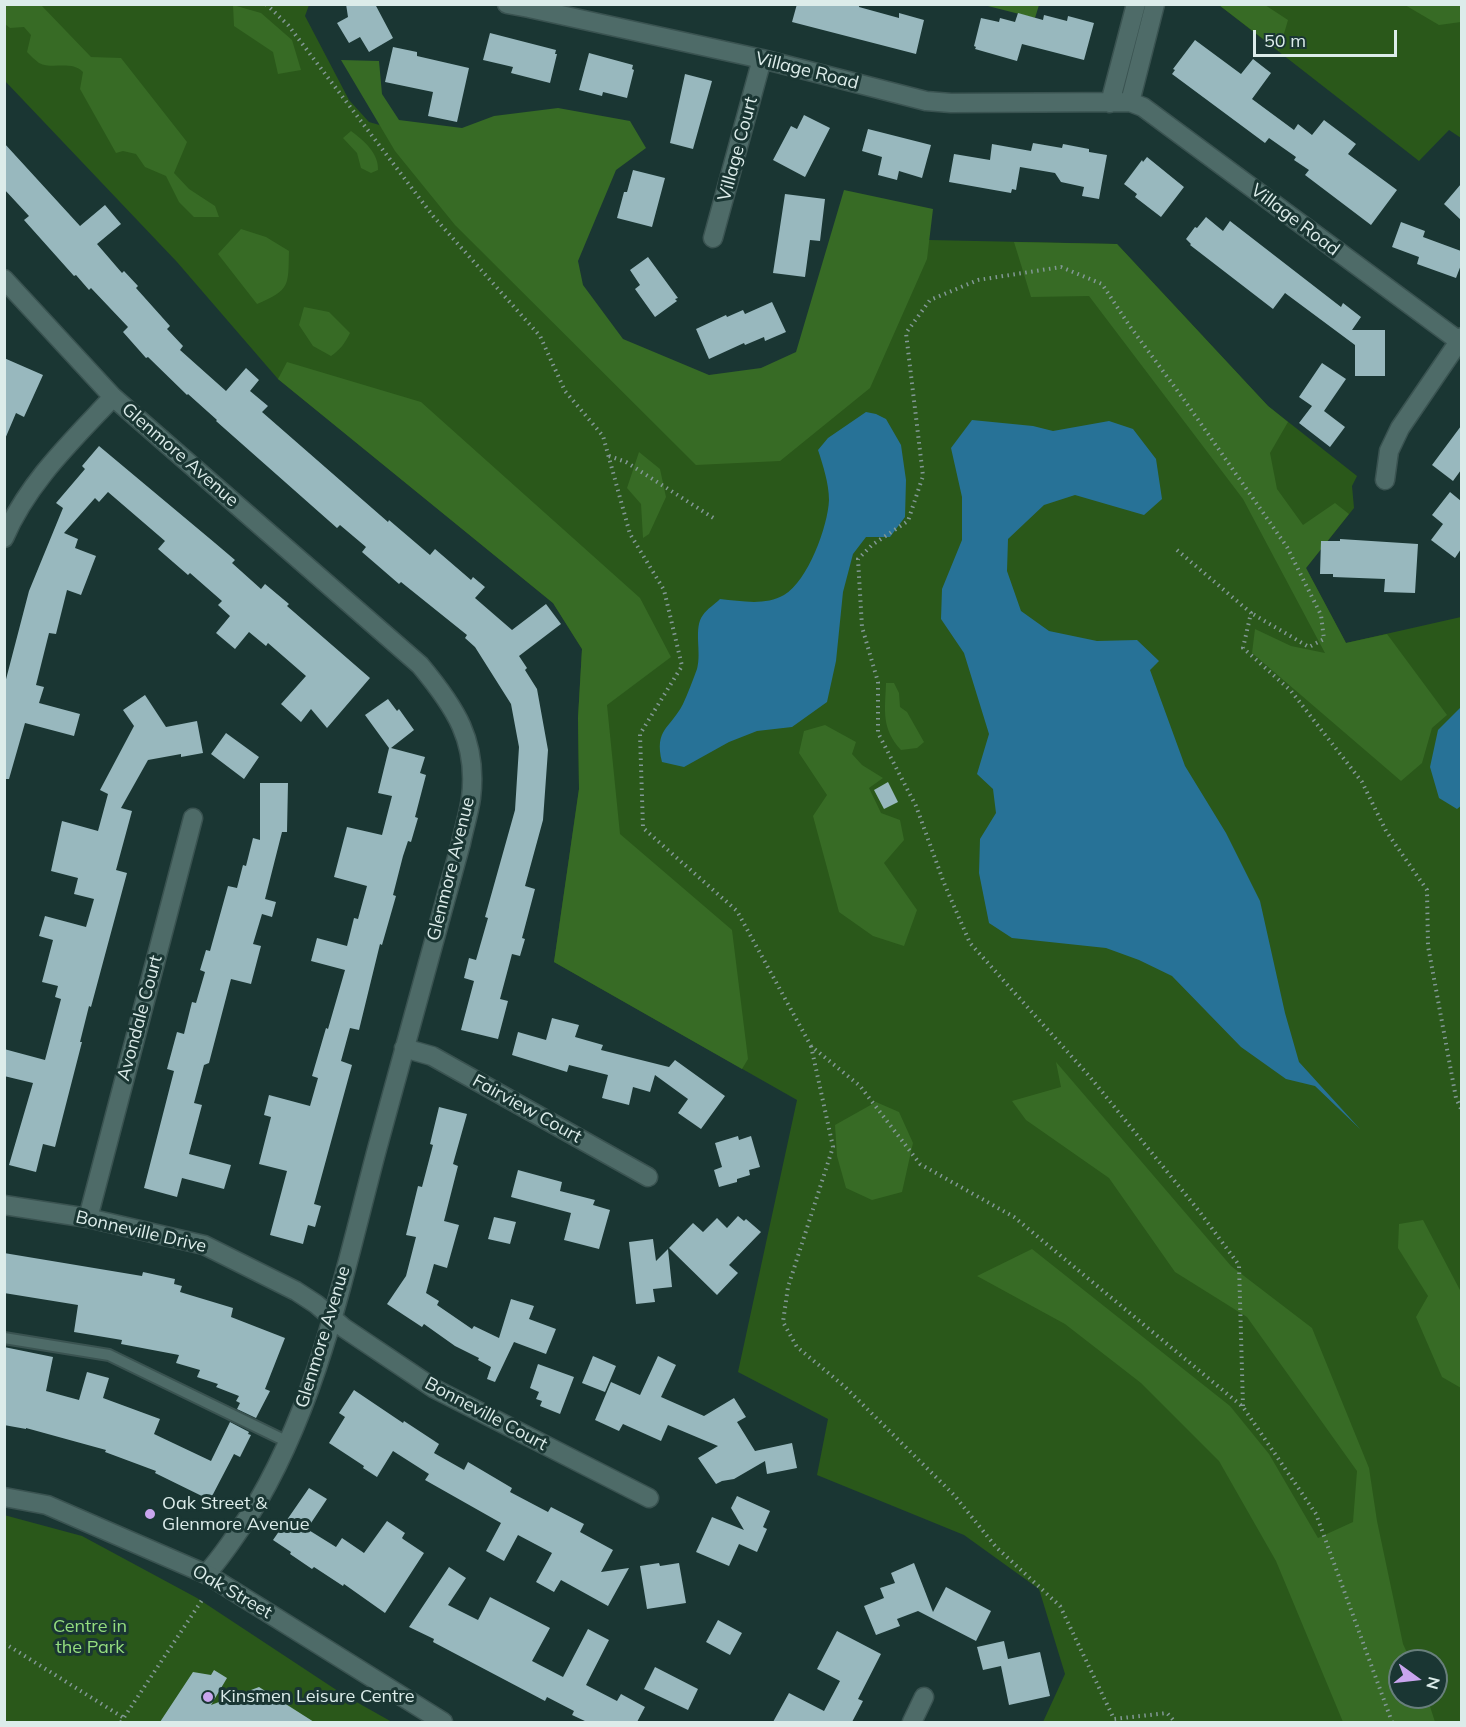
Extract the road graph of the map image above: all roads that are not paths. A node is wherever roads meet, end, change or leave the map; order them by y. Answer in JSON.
{"nodes":[{"id":1,"x":507,"y":4,"type":"edge"},
{"id":2,"x":1136,"y":4,"type":"edge"},
{"id":3,"x":1155,"y":4,"type":"edge"},
{"id":4,"x":762,"y":59,"type":"junction"},
{"id":5,"x":1130,"y":102,"type":"junction"},
{"id":6,"x":1110,"y":103,"type":"junction"},
{"id":7,"x":713,"y":238,"type":"dead end"},
{"id":8,"x":4,"y":279,"type":"edge"},
{"id":9,"x":1460,"y":339,"type":"edge"},
{"id":10,"x":113,"y":397,"type":"junction"},
{"id":11,"x":1384,"y":480,"type":"dead end"},
{"id":12,"x":4,"y":538,"type":"edge"},
{"id":13,"x":193,"y":818,"type":"dead end"},
{"id":14,"x":404,"y":1048,"type":"junction"},
{"id":15,"x":648,"y":1177,"type":"dead end"},
{"id":16,"x":4,"y":1205,"type":"edge"},
{"id":17,"x":88,"y":1218,"type":"junction"},
{"id":18,"x":332,"y":1317,"type":"junction"},
{"id":19,"x":4,"y":1338,"type":"edge"},
{"id":20,"x":288,"y":1442,"type":"junction"},
{"id":21,"x":4,"y":1497,"type":"edge"},
{"id":22,"x":649,"y":1498,"type":"dead end"},
{"id":23,"x":206,"y":1574,"type":"junction"},
{"id":24,"x":924,"y":1697,"type":"dead end"},
{"id":25,"x":443,"y":1722,"type":"edge"},
{"id":26,"x":912,"y":1722,"type":"edge"}],
"edges":[{"from":1,"to":4,"type":"street","name":"Village Road"},
{"from":2,"to":6,"type":"street"},
{"from":3,"to":5,"type":"street"},
{"from":4,"to":6,"type":"street","name":"Village Road"},
{"from":4,"to":7,"type":"street","name":"Village Court"},
{"from":5,"to":6,"type":"street","name":"Village Road"},
{"from":5,"to":9,"type":"street","name":"Village Road"},
{"from":8,"to":10,"type":"street","name":"Glenmore Avenue"},
{"from":9,"to":11,"type":"street","name":"Village Road"},
{"from":10,"to":12,"type":"street"},
{"from":10,"to":14,"type":"street","name":"Glenmore Avenue"},
{"from":13,"to":17,"type":"street","name":"Avondale Court"},
{"from":14,"to":15,"type":"street","name":"Fairview Court"},
{"from":14,"to":18,"type":"street","name":"Glenmore Avenue"},
{"from":16,"to":17,"type":"street","name":"Bonneville Drive"},
{"from":17,"to":18,"type":"street","name":"Bonneville Drive"},
{"from":18,"to":20,"type":"street","name":"Glenmore Avenue"},
{"from":18,"to":22,"type":"street","name":"Bonneville Court"},
{"from":19,"to":20,"type":"lane"},
{"from":20,"to":23,"type":"street","name":"Glenmore Avenue"},
{"from":21,"to":23,"type":"street","name":"Oak Street"},
{"from":23,"to":25,"type":"street","name":"Oak Street"},
{"from":24,"to":26,"type":"street"}]}
